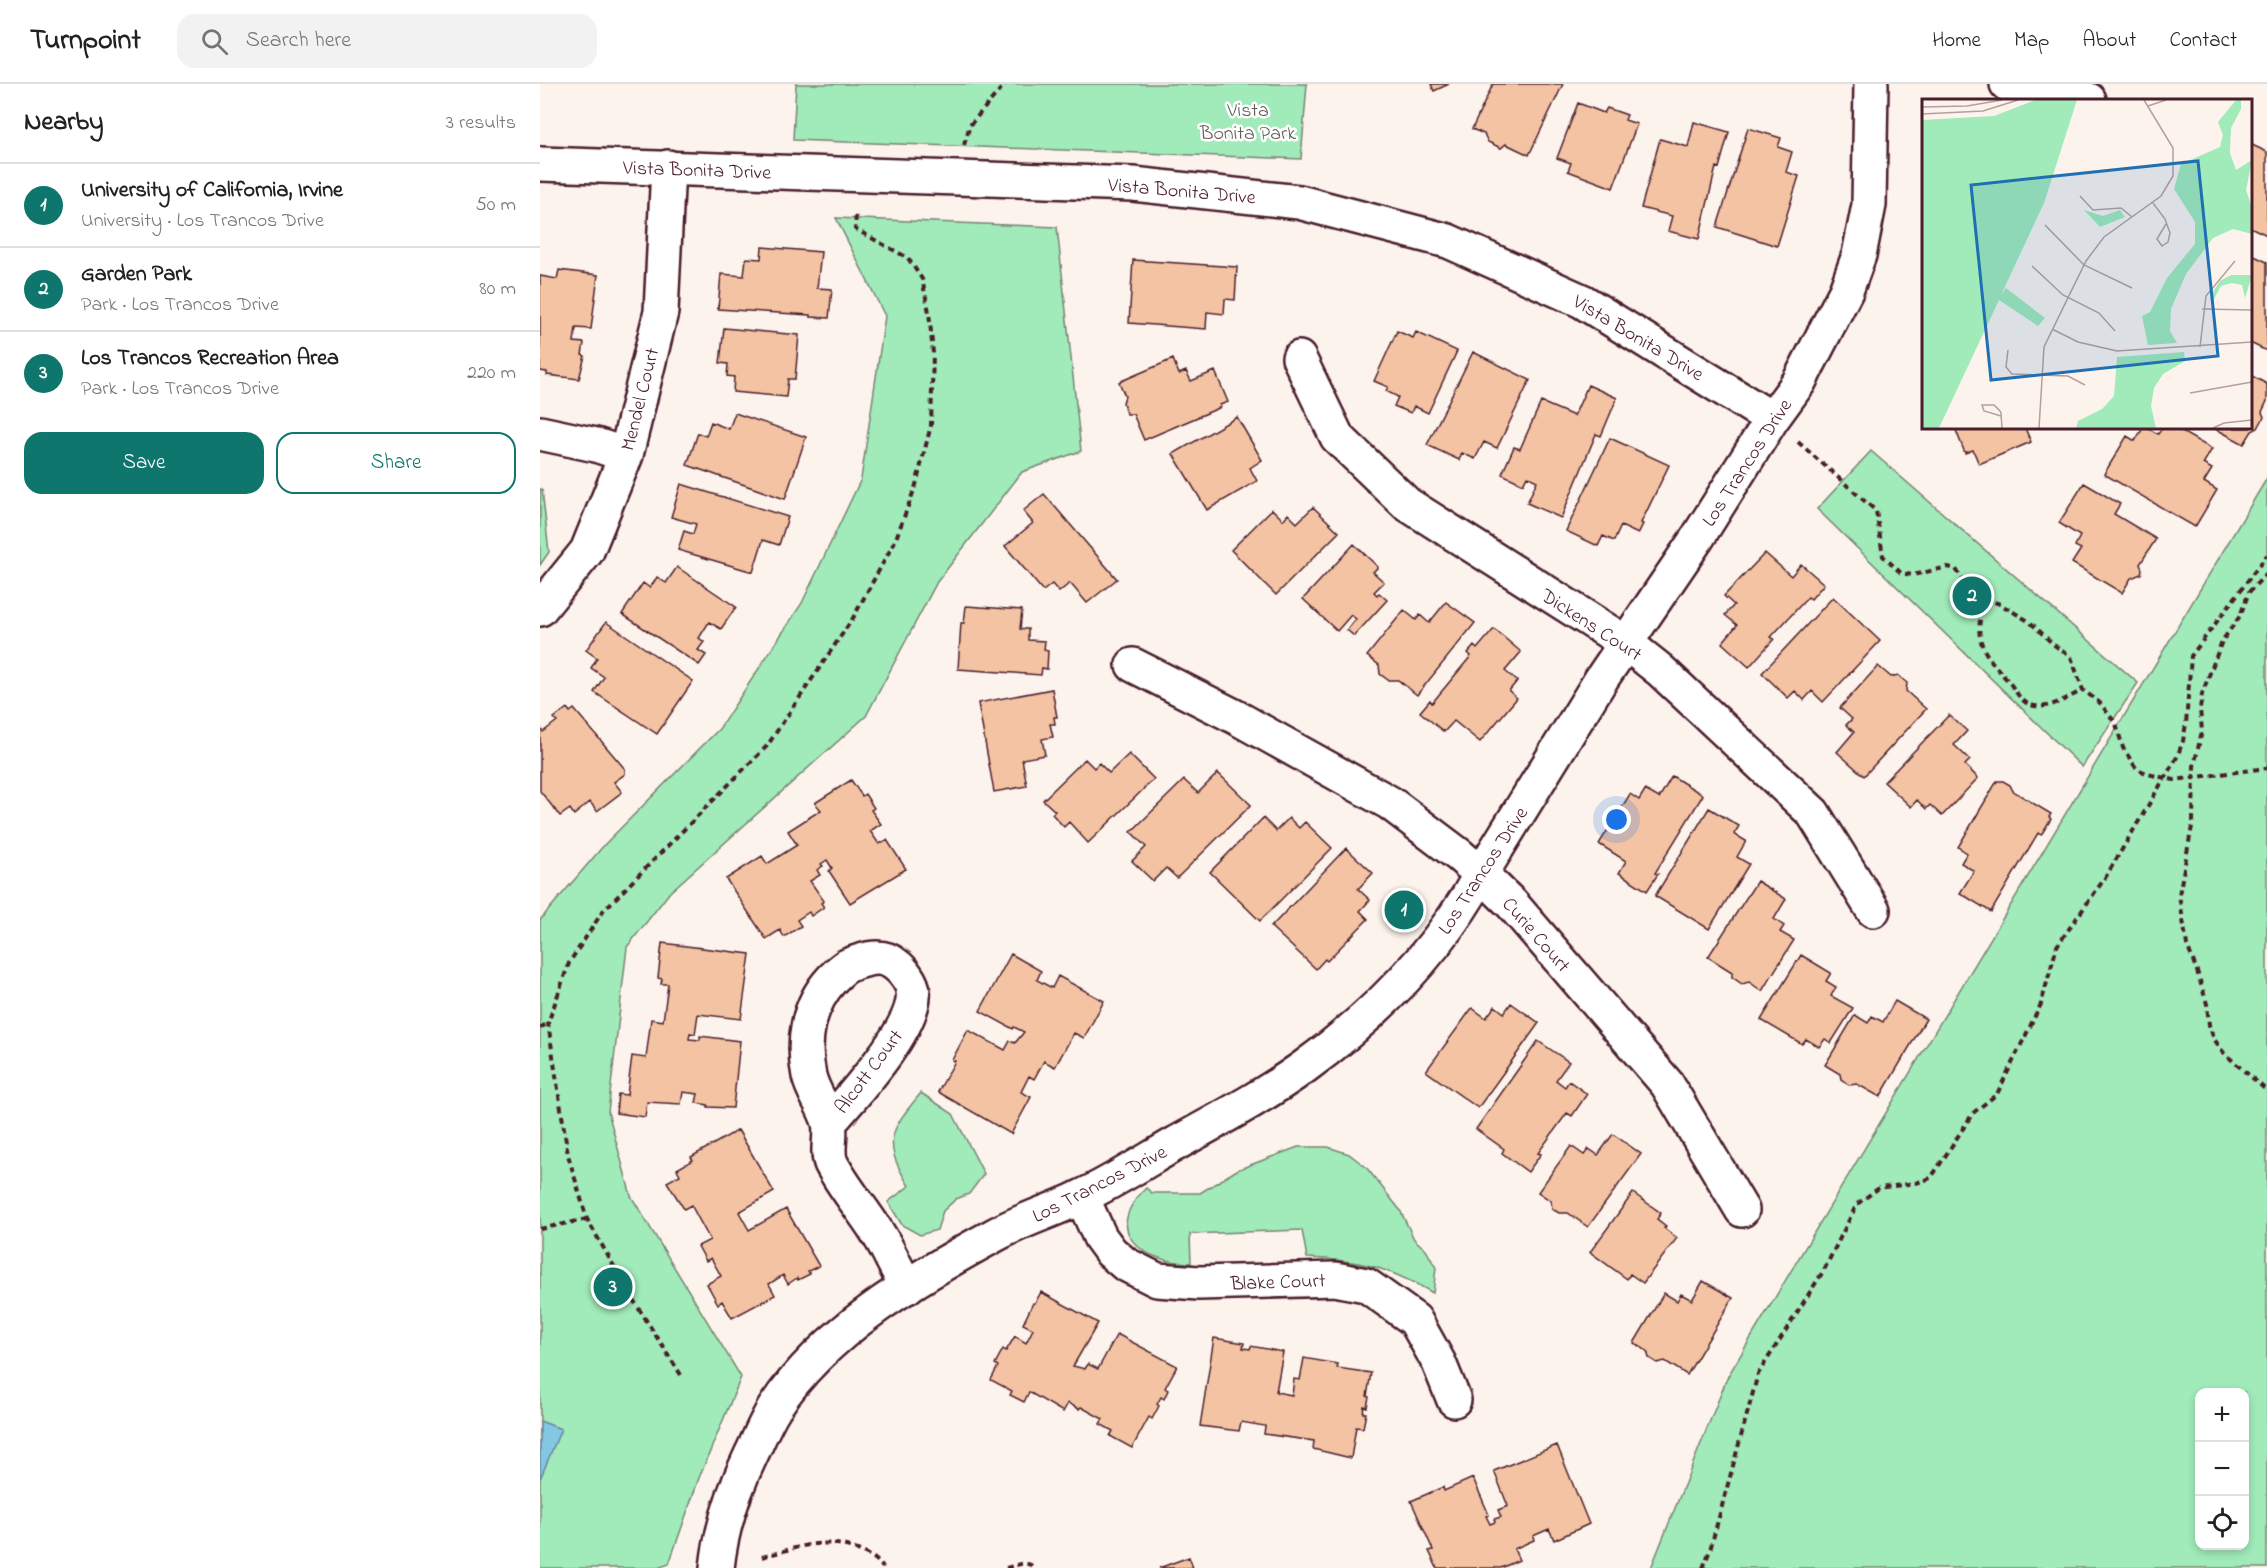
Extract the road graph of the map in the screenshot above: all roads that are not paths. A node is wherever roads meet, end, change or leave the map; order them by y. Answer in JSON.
{"nodes":[{"id":1,"x":1871,"y":84,"type":"edge"},
{"id":2,"x":2007,"y":84,"type":"edge"},
{"id":3,"x":2087,"y":99,"type":"edge"},
{"id":4,"x":540,"y":164,"type":"edge"},
{"id":5,"x":668,"y":167,"type":"junction"},
{"id":6,"x":1299,"y":358,"type":"dead end"},
{"id":7,"x":1772,"y":419,"type":"junction"},
{"id":8,"x":540,"y":433,"type":"edge"},
{"id":9,"x":626,"y":454,"type":"junction"},
{"id":10,"x":540,"y":609,"type":"edge"},
{"id":11,"x":1626,"y":643,"type":"junction"},
{"id":12,"x":1133,"y":665,"type":"dead end"},
{"id":13,"x":1480,"y":874,"type":"junction"},
{"id":14,"x":1873,"y":910,"type":"dead end"},
{"id":15,"x":829,"y":1123,"type":"junction"},
{"id":16,"x":1082,"y":1197,"type":"junction"},
{"id":17,"x":1742,"y":1210,"type":"dead end"},
{"id":18,"x":907,"y":1287,"type":"junction"},
{"id":19,"x":1454,"y":1400,"type":"dead end"},
{"id":20,"x":717,"y":1568,"type":"edge"}],
"edges":[{"from":1,"to":7,"type":"street","name":"Los Trancos Drive"},
{"from":2,"to":3,"type":"street"},
{"from":4,"to":5,"type":"street","name":"Vista Bonita Drive"},
{"from":5,"to":7,"type":"street","name":"Vista Bonita Drive"},
{"from":5,"to":9,"type":"street","name":"Mendel Court"},
{"from":6,"to":11,"type":"street","name":"Dickens Court"},
{"from":7,"to":11,"type":"street","name":"Los Trancos Drive"},
{"from":8,"to":9,"type":"street"},
{"from":9,"to":10,"type":"street","name":"Mendel Court"},
{"from":11,"to":13,"type":"street","name":"Los Trancos Drive"},
{"from":11,"to":14,"type":"street","name":"Dickens Court"},
{"from":12,"to":13,"type":"street","name":"Curie Court"},
{"from":13,"to":16,"type":"street","name":"Los Trancos Drive"},
{"from":13,"to":17,"type":"street","name":"Curie Court"},
{"from":15,"to":15,"type":"street","name":"Alcott Court"},
{"from":15,"to":18,"type":"street","name":"Alcott Court"},
{"from":16,"to":18,"type":"street","name":"Los Trancos Drive"},
{"from":16,"to":19,"type":"street","name":"Blake Court"},
{"from":18,"to":20,"type":"street","name":"Los Trancos Drive"}]}
